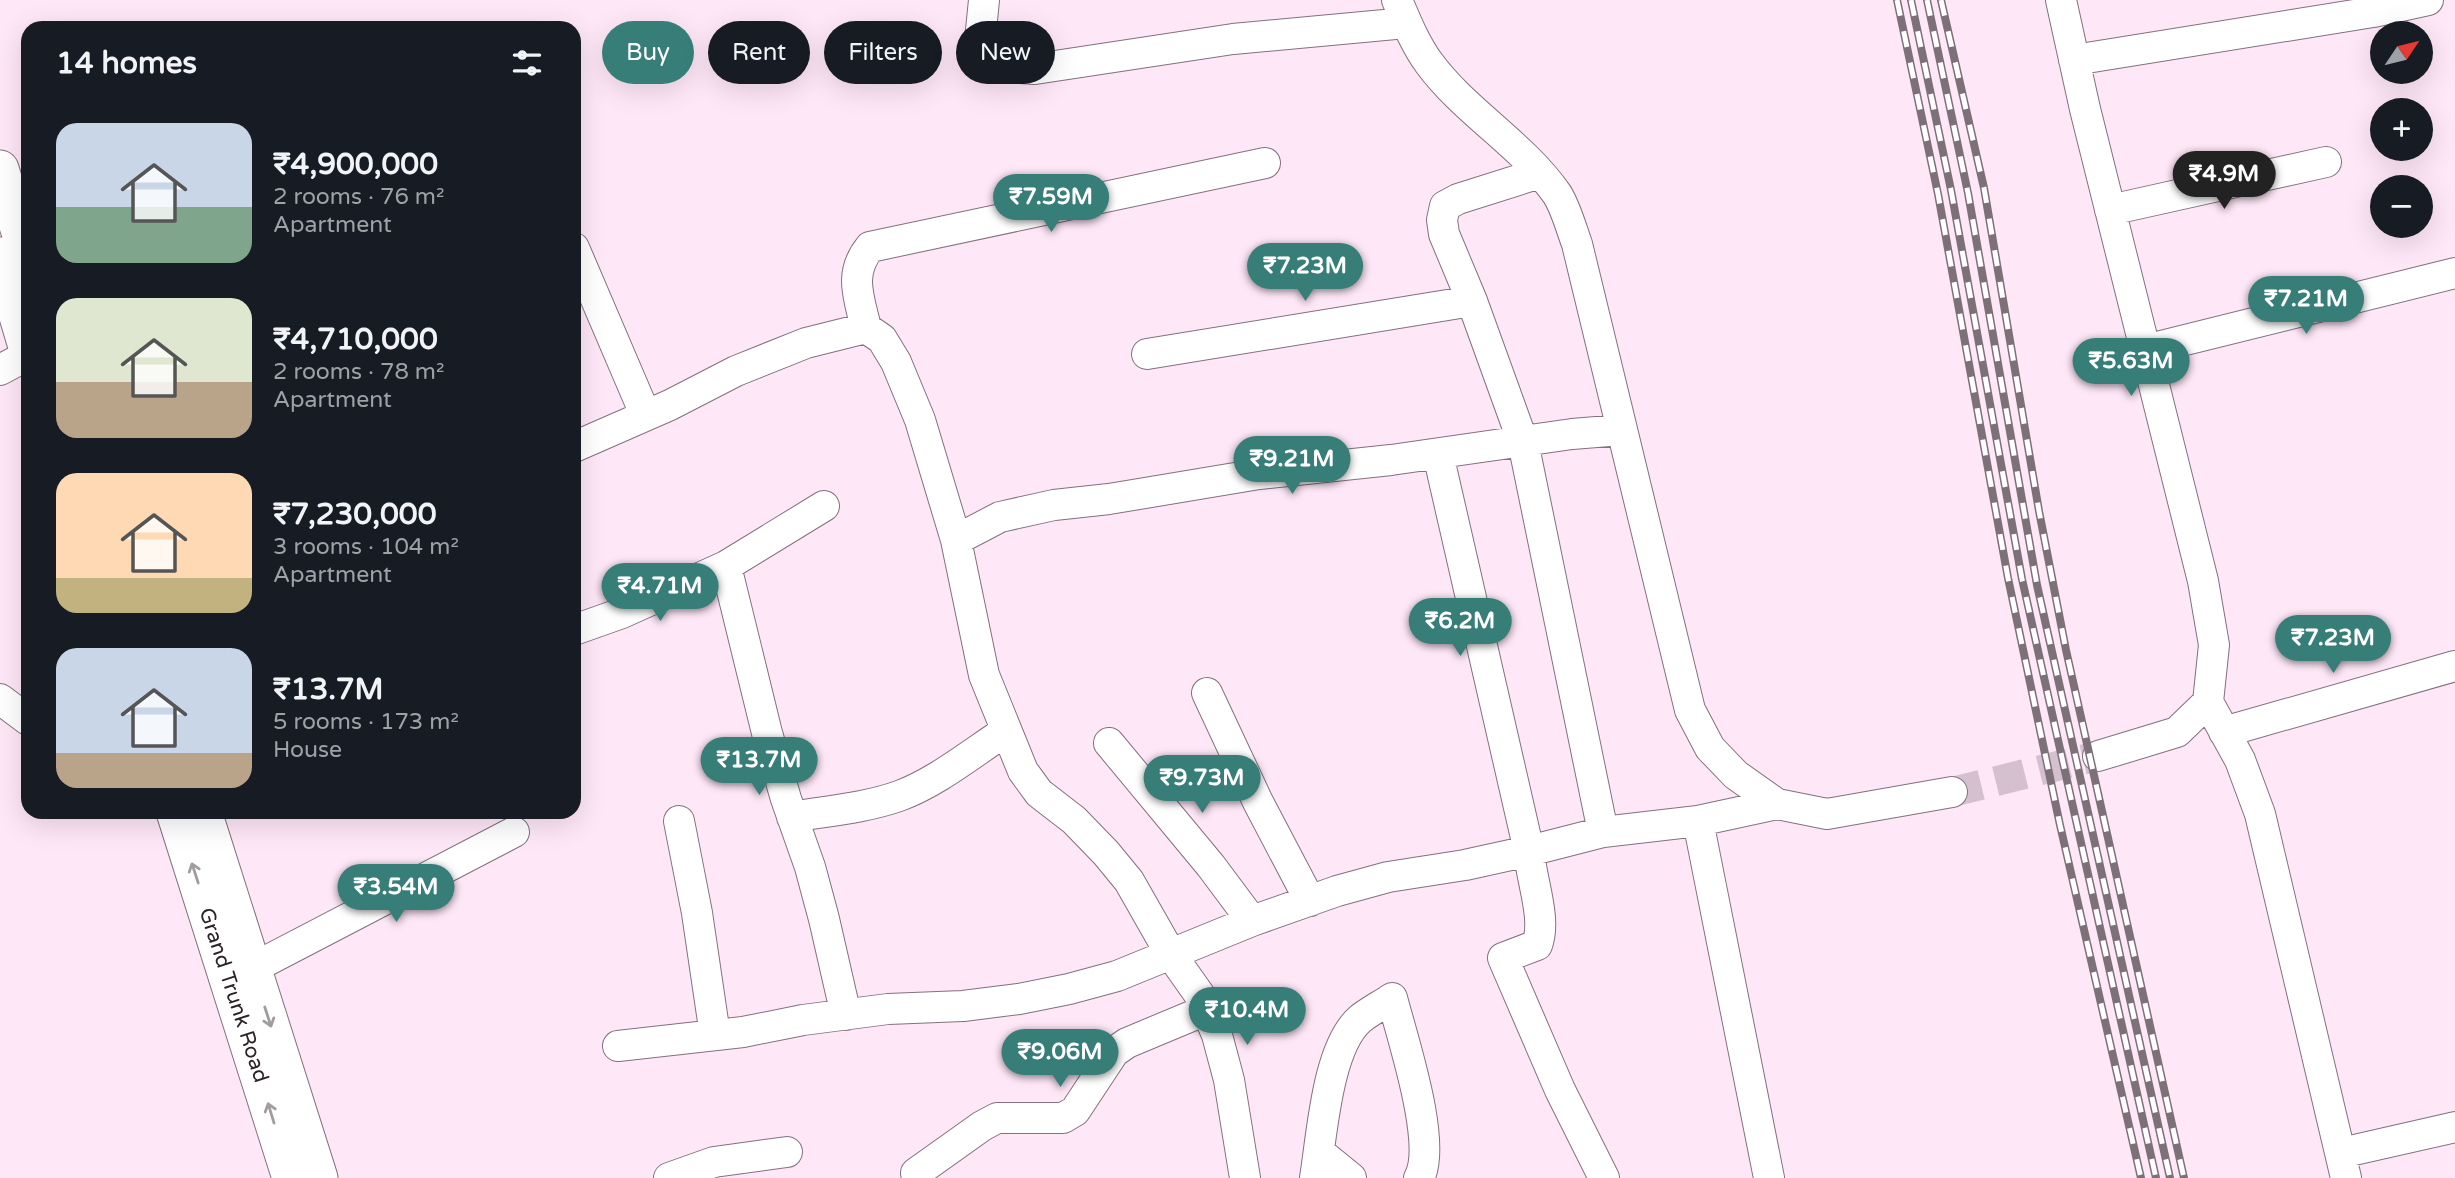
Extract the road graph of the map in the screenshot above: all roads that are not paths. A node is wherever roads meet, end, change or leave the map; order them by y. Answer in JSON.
{"nodes":[{"id":1,"x":984,"y":0,"type":"edge"},
{"id":2,"x":2061,"y":0,"type":"edge"},
{"id":3,"x":2428,"y":0,"type":"edge"},
{"id":4,"x":1402,"y":12,"type":"edge"},
{"id":5,"x":2074,"y":60,"type":"junction"},
{"id":6,"x":2326,"y":162,"type":"dead end"},
{"id":7,"x":1265,"y":163,"type":"dead end"},
{"id":8,"x":0,"y":169,"type":"edge"},
{"id":9,"x":1540,"y":173,"type":"junction"},
{"id":10,"x":20,"y":201,"type":"edge"},
{"id":11,"x":2110,"y":210,"type":"junction"},
{"id":12,"x":0,"y":256,"type":"edge"},
{"id":13,"x":581,"y":264,"type":"edge"},
{"id":14,"x":2455,"y":273,"type":"edge"},
{"id":15,"x":1472,"y":300,"type":"junction"},
{"id":16,"x":21,"y":326,"type":"edge"},
{"id":17,"x":866,"y":328,"type":"junction"},
{"id":18,"x":2145,"y":350,"type":"junction"},
{"id":19,"x":1147,"y":354,"type":"dead end"},
{"id":20,"x":21,"y":359,"type":"edge"},
{"id":21,"x":0,"y":370,"type":"edge"},
{"id":22,"x":645,"y":414,"type":"junction"},
{"id":23,"x":1621,"y":430,"type":"junction"},
{"id":24,"x":1523,"y":442,"type":"junction"},
{"id":25,"x":581,"y":444,"type":"edge"},
{"id":26,"x":1438,"y":454,"type":"junction"},
{"id":27,"x":824,"y":506,"type":"dead end"},
{"id":28,"x":956,"y":540,"type":"junction"},
{"id":29,"x":726,"y":566,"type":"junction"},
{"id":30,"x":581,"y":628,"type":"edge"},
{"id":31,"x":2455,"y":666,"type":"edge"},
{"id":32,"x":1207,"y":693,"type":"dead end"},
{"id":33,"x":0,"y":699,"type":"edge"},
{"id":34,"x":2208,"y":702,"type":"junction"},
{"id":35,"x":21,"y":715,"type":"edge"},
{"id":36,"x":1006,"y":731,"type":"junction"},
{"id":37,"x":2224,"y":732,"type":"junction"},
{"id":38,"x":1109,"y":743,"type":"dead end"},
{"id":39,"x":2098,"y":755,"type":"tunnel mouth"},
{"id":40,"x":1952,"y":792,"type":"tunnel mouth"},
{"id":41,"x":1777,"y":804,"type":"junction"},
{"id":42,"x":792,"y":817,"type":"junction"},
{"id":43,"x":183,"y":819,"type":"edge"},
{"id":44,"x":184,"y":819,"type":"edge"},
{"id":45,"x":679,"y":821,"type":"dead end"},
{"id":46,"x":1698,"y":821,"type":"junction"},
{"id":47,"x":514,"y":832,"type":"dead end"},
{"id":48,"x":1603,"y":832,"type":"junction"},
{"id":49,"x":1529,"y":851,"type":"junction"},
{"id":50,"x":1310,"y":901,"type":"junction"},
{"id":51,"x":1252,"y":921,"type":"junction"},
{"id":52,"x":1170,"y":953,"type":"junction"},
{"id":53,"x":253,"y":968,"type":"junction"},
{"id":54,"x":1206,"y":1010,"type":"junction"},
{"id":55,"x":846,"y":1015,"type":"junction"},
{"id":56,"x":715,"y":1035,"type":"junction"},
{"id":57,"x":618,"y":1046,"type":"dead end"},
{"id":58,"x":2455,"y":1127,"type":"edge"},
{"id":59,"x":787,"y":1152,"type":"dead end"},
{"id":60,"x":1317,"y":1165,"type":"edge"},
{"id":61,"x":2343,"y":1166,"type":"edge"},
{"id":62,"x":916,"y":1173,"type":"dead end"},
{"id":63,"x":291,"y":1178,"type":"edge"},
{"id":64,"x":319,"y":1178,"type":"edge"},
{"id":65,"x":669,"y":1178,"type":"edge"},
{"id":66,"x":1245,"y":1178,"type":"edge"},
{"id":67,"x":1351,"y":1178,"type":"edge"},
{"id":68,"x":1419,"y":1178,"type":"edge"},
{"id":69,"x":1604,"y":1178,"type":"edge"},
{"id":70,"x":1769,"y":1178,"type":"edge"}],
"edges":[{"from":1,"to":4,"type":"street"},
{"from":2,"to":5,"type":"street"},
{"from":3,"to":5,"type":"street"},
{"from":4,"to":9,"type":"street"},
{"from":5,"to":11,"type":"street"},
{"from":6,"to":11,"type":"street"},
{"from":7,"to":17,"type":"street"},
{"from":8,"to":10,"type":"main road"},
{"from":9,"to":15,"type":"street"},
{"from":9,"to":23,"type":"street"},
{"from":11,"to":18,"type":"street"},
{"from":12,"to":16,"type":"main road"},
{"from":13,"to":22,"type":"street"},
{"from":14,"to":18,"type":"street"},
{"from":15,"to":19,"type":"street"},
{"from":15,"to":24,"type":"street"},
{"from":17,"to":22,"type":"street"},
{"from":17,"to":28,"type":"street"},
{"from":18,"to":34,"type":"street"},
{"from":20,"to":21,"type":"street"},
{"from":22,"to":25,"type":"street"},
{"from":23,"to":24,"type":"street"},
{"from":23,"to":41,"type":"street"},
{"from":24,"to":26,"type":"street"},
{"from":24,"to":48,"type":"street"},
{"from":26,"to":28,"type":"street"},
{"from":26,"to":49,"type":"street"},
{"from":27,"to":29,"type":"street"},
{"from":28,"to":36,"type":"street"},
{"from":29,"to":30,"type":"street"},
{"from":29,"to":42,"type":"street"},
{"from":31,"to":37,"type":"street"},
{"from":32,"to":50,"type":"street"},
{"from":33,"to":35,"type":"street"},
{"from":34,"to":37,"type":"street"},
{"from":34,"to":39,"type":"street"},
{"from":36,"to":42,"type":"street"},
{"from":36,"to":52,"type":"street"},
{"from":37,"to":61,"type":"street"},
{"from":38,"to":51,"type":"street"},
{"from":40,"to":41,"type":"street"},
{"from":41,"to":46,"type":"street"},
{"from":42,"to":55,"type":"street"},
{"from":63,"to":43,"type":"main road","name":"Grand Trunk Road","one_way":true},
{"from":44,"to":53,"type":"main road"},
{"from":45,"to":56,"type":"street"},
{"from":46,"to":48,"type":"street"},
{"from":46,"to":70,"type":"street"},
{"from":47,"to":53,"type":"street"},
{"from":48,"to":49,"type":"street"},
{"from":49,"to":50,"type":"street"},
{"from":49,"to":69,"type":"street"},
{"from":50,"to":51,"type":"street"},
{"from":51,"to":52,"type":"street"},
{"from":52,"to":54,"type":"street"},
{"from":52,"to":55,"type":"street"},
{"from":53,"to":64,"type":"main road","one_way":true},
{"from":54,"to":62,"type":"street"},
{"from":54,"to":66,"type":"street"},
{"from":55,"to":56,"type":"street"},
{"from":56,"to":57,"type":"street"},
{"from":58,"to":61,"type":"street"},
{"from":59,"to":65,"type":"street"},
{"from":60,"to":67,"type":"street"},
{"from":60,"to":68,"type":"street"}]}
